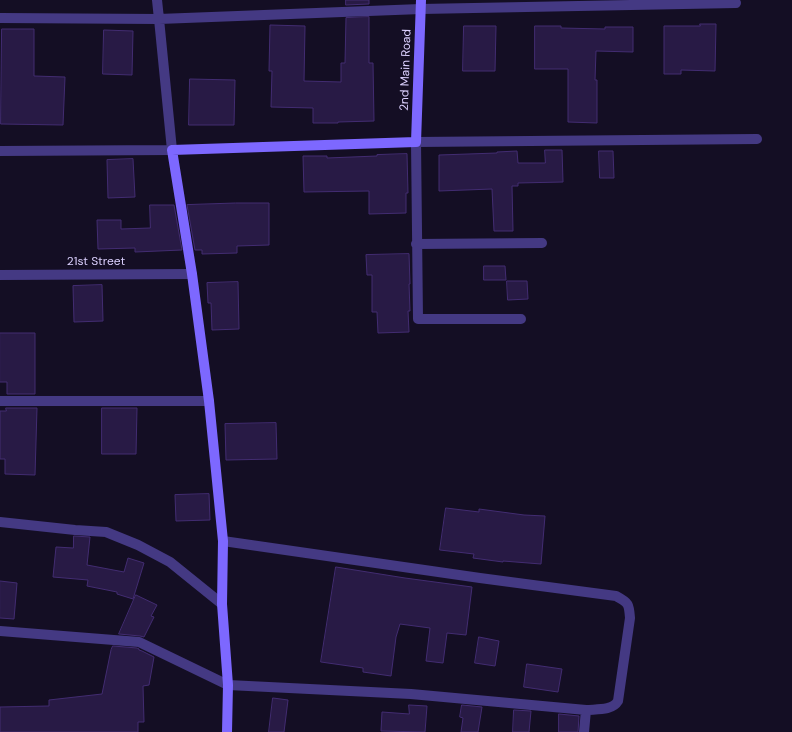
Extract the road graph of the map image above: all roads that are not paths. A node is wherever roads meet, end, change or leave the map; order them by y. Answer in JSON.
{"nodes":[{"id":1,"x":157,"y":0,"type":"edge"},
{"id":2,"x":736,"y":3,"type":"dead end"},
{"id":3,"x":421,"y":4,"type":"edge"},
{"id":4,"x":0,"y":18,"type":"edge"},
{"id":5,"x":159,"y":18,"type":"junction"},
{"id":6,"x":757,"y":139,"type":"dead end"},
{"id":7,"x":416,"y":142,"type":"junction"},
{"id":8,"x":172,"y":150,"type":"junction"},
{"id":9,"x":0,"y":151,"type":"edge"},
{"id":10,"x":542,"y":243,"type":"dead end"},
{"id":11,"x":416,"y":244,"type":"junction"},
{"id":12,"x":192,"y":274,"type":"junction"},
{"id":13,"x":0,"y":275,"type":"edge"},
{"id":14,"x":521,"y":318,"type":"dead end"},
{"id":15,"x":0,"y":401,"type":"edge"},
{"id":16,"x":210,"y":401,"type":"junction"},
{"id":17,"x":0,"y":522,"type":"edge"},
{"id":18,"x":223,"y":541,"type":"junction"},
{"id":19,"x":222,"y":604,"type":"junction"},
{"id":20,"x":0,"y":631,"type":"edge"},
{"id":21,"x":228,"y":685,"type":"junction"},
{"id":22,"x":586,"y":710,"type":"junction"},
{"id":23,"x":227,"y":732,"type":"edge"},
{"id":24,"x":584,"y":732,"type":"edge"}],
"edges":[{"from":1,"to":5,"type":"street"},
{"from":2,"to":3,"type":"street"},
{"from":3,"to":5,"type":"street"},
{"from":3,"to":7,"type":"street","name":"2nd Main Road"},
{"from":4,"to":5,"type":"street"},
{"from":5,"to":8,"type":"street"},
{"from":6,"to":7,"type":"street"},
{"from":7,"to":8,"type":"street"},
{"from":7,"to":11,"type":"street"},
{"from":8,"to":9,"type":"street"},
{"from":8,"to":12,"type":"street"},
{"from":10,"to":11,"type":"street"},
{"from":11,"to":14,"type":"street"},
{"from":12,"to":13,"type":"street","name":"21st Street"},
{"from":12,"to":16,"type":"street"},
{"from":15,"to":16,"type":"street"},
{"from":16,"to":18,"type":"street"},
{"from":17,"to":19,"type":"street"},
{"from":18,"to":19,"type":"street"},
{"from":18,"to":22,"type":"street"},
{"from":19,"to":21,"type":"street"},
{"from":20,"to":21,"type":"street"},
{"from":21,"to":22,"type":"street"},
{"from":21,"to":23,"type":"street"},
{"from":22,"to":24,"type":"street"}]}
